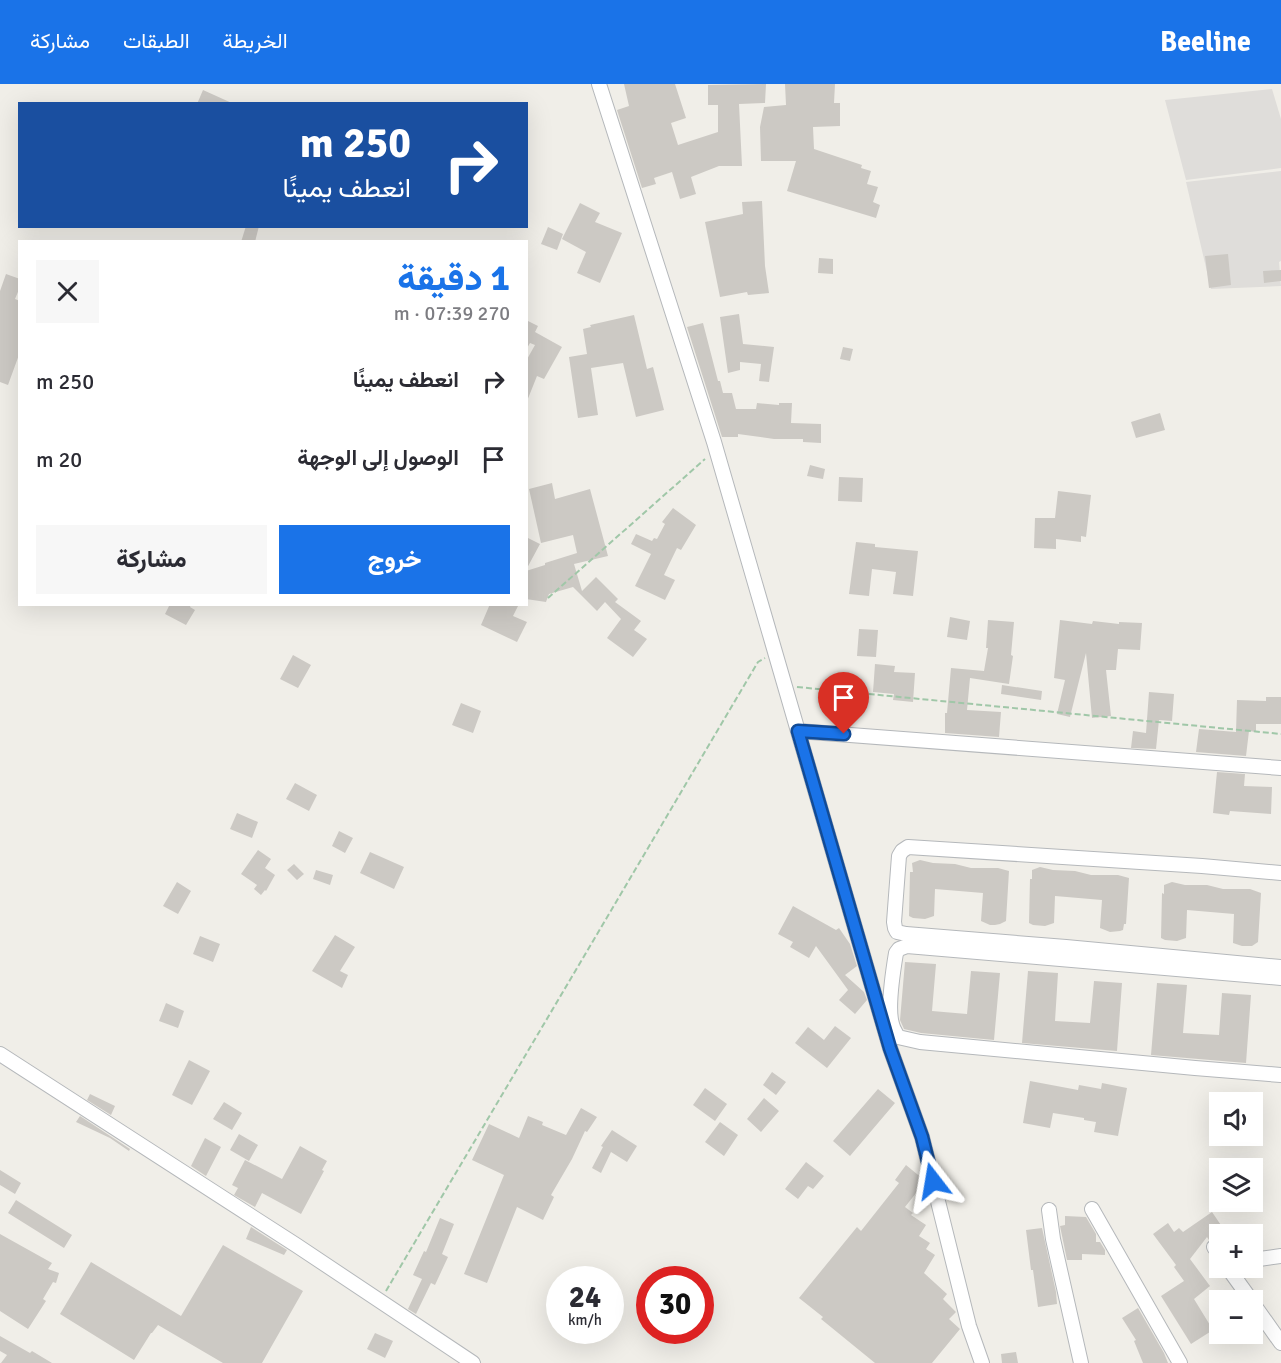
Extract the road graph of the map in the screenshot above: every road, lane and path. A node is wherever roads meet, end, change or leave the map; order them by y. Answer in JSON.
{"nodes":[{"id":1,"x":599,"y":84,"type":"edge"},
{"id":2,"x":716,"y":449,"type":"junction"},
{"id":3,"x":548,"y":598,"type":"dead end"},
{"id":4,"x":775,"y":652,"type":"junction"},
{"id":5,"x":785,"y":686,"type":"junction"},
{"id":6,"x":798,"y":731,"type":"junction"},
{"id":7,"x":1281,"y":734,"type":"edge"},
{"id":8,"x":1281,"y":768,"type":"edge"},
{"id":9,"x":1281,"y":873,"type":"edge"},
{"id":10,"x":1281,"y":967,"type":"edge"},
{"id":11,"x":1281,"y":978,"type":"edge"},
{"id":12,"x":0,"y":1054,"type":"edge"},
{"id":13,"x":1281,"y":1075,"type":"edge"},
{"id":14,"x":1092,"y":1209,"type":"dead end"},
{"id":15,"x":1049,"y":1210,"type":"dead end"},
{"id":16,"x":1281,"y":1256,"type":"edge"},
{"id":17,"x":1263,"y":1258,"type":"edge"},
{"id":18,"x":379,"y":1299,"type":"junction"},
{"id":19,"x":1263,"y":1317,"type":"edge"},
{"id":20,"x":1281,"y":1343,"type":"edge"},
{"id":21,"x":473,"y":1363,"type":"edge"},
{"id":22,"x":982,"y":1363,"type":"edge"},
{"id":23,"x":1081,"y":1363,"type":"edge"},
{"id":24,"x":1180,"y":1363,"type":"edge"}],
"edges":[{"from":1,"to":2,"type":"street"},
{"from":2,"to":3,"type":"path"},
{"from":2,"to":4,"type":"street"},
{"from":4,"to":5,"type":"street"},
{"from":4,"to":18,"type":"path"},
{"from":5,"to":6,"type":"street"},
{"from":5,"to":7,"type":"path"},
{"from":6,"to":8,"type":"street"},
{"from":6,"to":22,"type":"street"},
{"from":9,"to":10,"type":"street"},
{"from":11,"to":13,"type":"street"},
{"from":12,"to":18,"type":"street"},
{"from":14,"to":24,"type":"street"},
{"from":15,"to":23,"type":"street"},
{"from":16,"to":17,"type":"street"},
{"from":18,"to":21,"type":"street"},
{"from":19,"to":20,"type":"street"}]}
